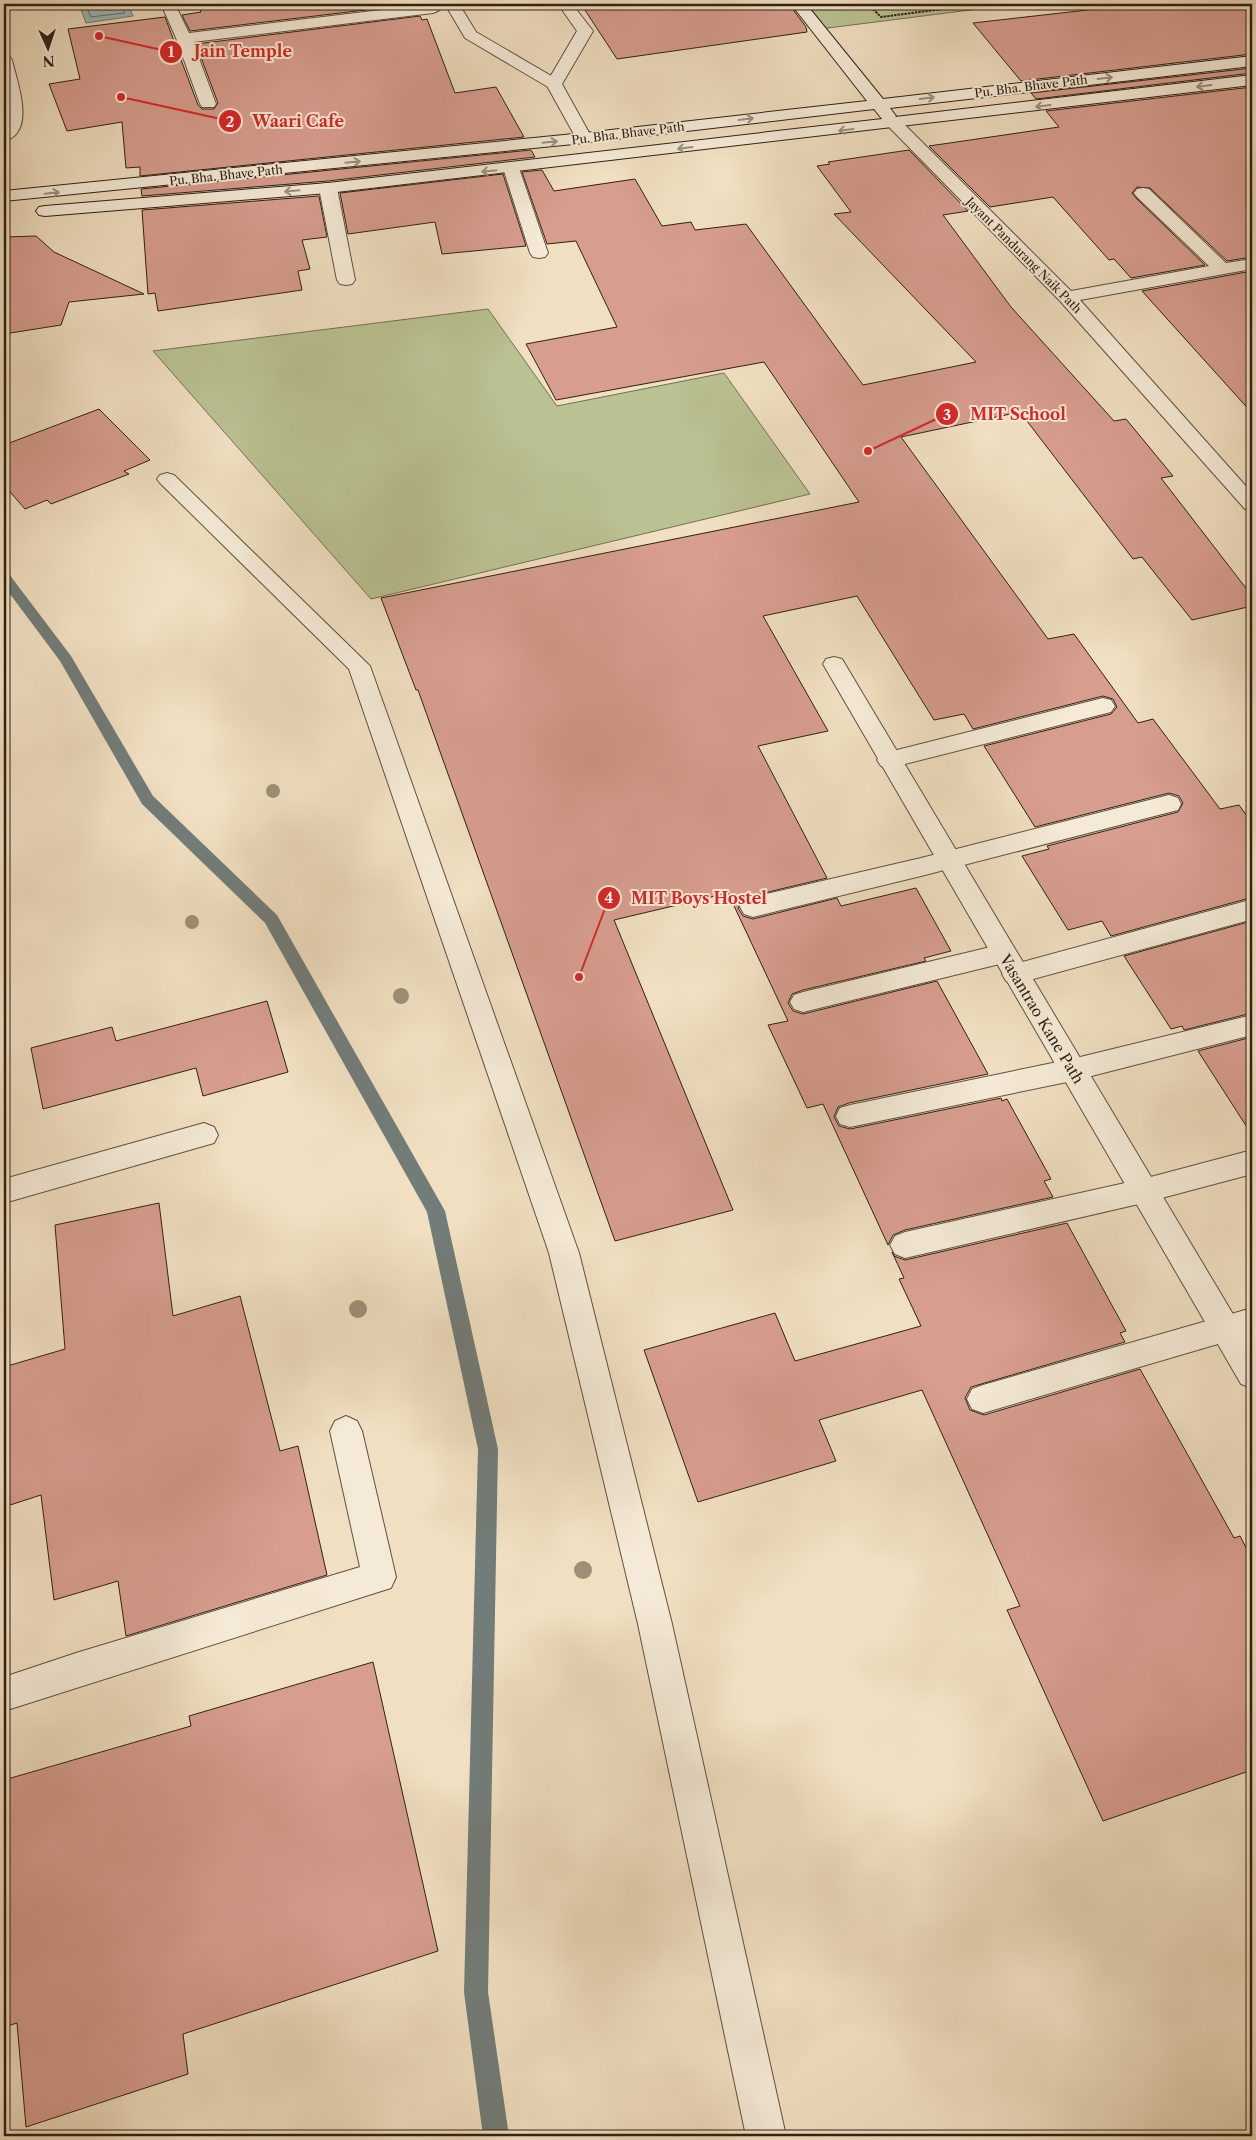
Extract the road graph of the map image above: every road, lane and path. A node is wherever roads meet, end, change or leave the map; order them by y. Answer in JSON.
{"nodes":[{"id":1,"x":168,"y":4,"type":"edge"},
{"id":2,"x":452,"y":4,"type":"edge"},
{"id":3,"x":565,"y":4,"type":"edge"},
{"id":4,"x":798,"y":4,"type":"edge"},
{"id":5,"x":868,"y":4,"type":"edge"},
{"id":6,"x":981,"y":4,"type":"edge"},
{"id":7,"x":433,"y":8,"type":"dead end"},
{"id":8,"x":184,"y":38,"type":"junction"},
{"id":9,"x":4,"y":60,"type":"edge"},
{"id":10,"x":1252,"y":61,"type":"edge"},
{"id":11,"x":1252,"y":80,"type":"edge"},
{"id":12,"x":554,"y":84,"type":"junction"},
{"id":13,"x":208,"y":104,"type":"dead end"},
{"id":14,"x":878,"y":104,"type":"junction"},
{"id":15,"x":895,"y":124,"type":"junction"},
{"id":16,"x":4,"y":136,"type":"edge"},
{"id":17,"x":584,"y":138,"type":"junction"},
{"id":18,"x":511,"y":168,"type":"junction"},
{"id":19,"x":328,"y":188,"type":"junction"},
{"id":20,"x":1143,"y":193,"type":"dead end"},
{"id":21,"x":4,"y":196,"type":"edge"},
{"id":22,"x":31,"y":212,"type":"dead end"},
{"id":23,"x":539,"y":253,"type":"dead end"},
{"id":24,"x":1252,"y":264,"type":"edge"},
{"id":25,"x":1222,"y":269,"type":"junction"},
{"id":26,"x":346,"y":280,"type":"dead end"},
{"id":27,"x":1067,"y":297,"type":"junction"},
{"id":28,"x":1252,"y":472,"type":"edge"},
{"id":29,"x":1227,"y":476,"type":"junction"},
{"id":30,"x":167,"y":479,"type":"dead end"},
{"id":31,"x":1252,"y":505,"type":"edge"},
{"id":32,"x":834,"y":664,"type":"dead end"},
{"id":33,"x":1103,"y":706,"type":"dead end"},
{"id":34,"x":889,"y":760,"type":"junction"},
{"id":35,"x":1169,"y":804,"type":"dead end"},
{"id":36,"x":948,"y":860,"type":"junction"},
{"id":37,"x":753,"y":907,"type":"dead end"},
{"id":38,"x":1246,"y":911,"type":"dead end"},
{"id":39,"x":1009,"y":964,"type":"junction"},
{"id":40,"x":803,"y":1002,"type":"dead end"},
{"id":41,"x":1252,"y":1025,"type":"edge"},
{"id":42,"x":1072,"y":1070,"type":"junction"},
{"id":43,"x":850,"y":1116,"type":"dead end"},
{"id":44,"x":204,"y":1135,"type":"dead end"},
{"id":45,"x":1252,"y":1162,"type":"edge"},
{"id":46,"x":4,"y":1191,"type":"edge"},
{"id":47,"x":1144,"y":1191,"type":"junction"},
{"id":48,"x":905,"y":1245,"type":"dead end"},
{"id":49,"x":1239,"y":1325,"type":"edge"},
{"id":50,"x":1252,"y":1374,"type":"edge"},
{"id":51,"x":983,"y":1399,"type":"dead end"},
{"id":52,"x":346,"y":1431,"type":"dead end"},
{"id":53,"x":4,"y":1694,"type":"edge"},
{"id":54,"x":766,"y":2136,"type":"edge"}],
"edges":[{"from":1,"to":8,"type":"street"},
{"from":2,"to":12,"type":"street"},
{"from":3,"to":12,"type":"street"},
{"from":4,"to":14,"type":"street","name":"Jayant Pandurang Naik Path"},
{"from":5,"to":6,"type":"path"},
{"from":7,"to":8,"type":"street"},
{"from":8,"to":13,"type":"street"},
{"from":9,"to":16,"type":"street"},
{"from":14,"to":10,"type":"street","name":"Pu. Bha. Bhave Path","one_way":true},
{"from":11,"to":15,"type":"street","name":"Pu. Bha. Bhave Path","one_way":true},
{"from":12,"to":17,"type":"street"},
{"from":14,"to":15,"type":"street","name":"Jayant Pandurang Naik Path"},
{"from":17,"to":14,"type":"street","name":"Pu. Bha. Bhave Path","one_way":true},
{"from":15,"to":18,"type":"street","name":"Pu. Bha. Bhave Path","one_way":true},
{"from":15,"to":27,"type":"street","name":"Jayant Pandurang Naik Path"},
{"from":21,"to":17,"type":"street","name":"Pu. Bha. Bhave Path","one_way":true},
{"from":18,"to":19,"type":"street","name":"Pu. Bha. Bhave Path","one_way":true},
{"from":18,"to":23,"type":"street"},
{"from":19,"to":22,"type":"street","name":"Pu. Bha. Bhave Path","one_way":true},
{"from":19,"to":26,"type":"street"},
{"from":20,"to":25,"type":"street"},
{"from":24,"to":25,"type":"street"},
{"from":25,"to":27,"type":"street"},
{"from":27,"to":29,"type":"street","name":"Jayant Pandurang Naik Path"},
{"from":28,"to":29,"type":"street"},
{"from":29,"to":31,"type":"street","name":"Jayant Pandurang Naik Path"},
{"from":30,"to":54,"type":"street"},
{"from":32,"to":34,"type":"street","name":"Vasantrao Kane Path"},
{"from":33,"to":34,"type":"street"},
{"from":34,"to":36,"type":"street","name":"Vasantrao Kane Path"},
{"from":35,"to":36,"type":"street"},
{"from":36,"to":37,"type":"street"},
{"from":36,"to":39,"type":"street","name":"Vasantrao Kane Path"},
{"from":38,"to":39,"type":"street"},
{"from":39,"to":40,"type":"street"},
{"from":39,"to":42,"type":"street","name":"Vasantrao Kane Path"},
{"from":41,"to":42,"type":"street"},
{"from":42,"to":43,"type":"street"},
{"from":42,"to":47,"type":"street","name":"Vasantrao Kane Path"},
{"from":44,"to":46,"type":"street"},
{"from":45,"to":47,"type":"street"},
{"from":47,"to":48,"type":"street"},
{"from":47,"to":49,"type":"street","name":"Vasantrao Kane Path"},
{"from":49,"to":50,"type":"street","name":"Vasantrao Kane Path"},
{"from":49,"to":51,"type":"street"},
{"from":52,"to":53,"type":"street"}]}
